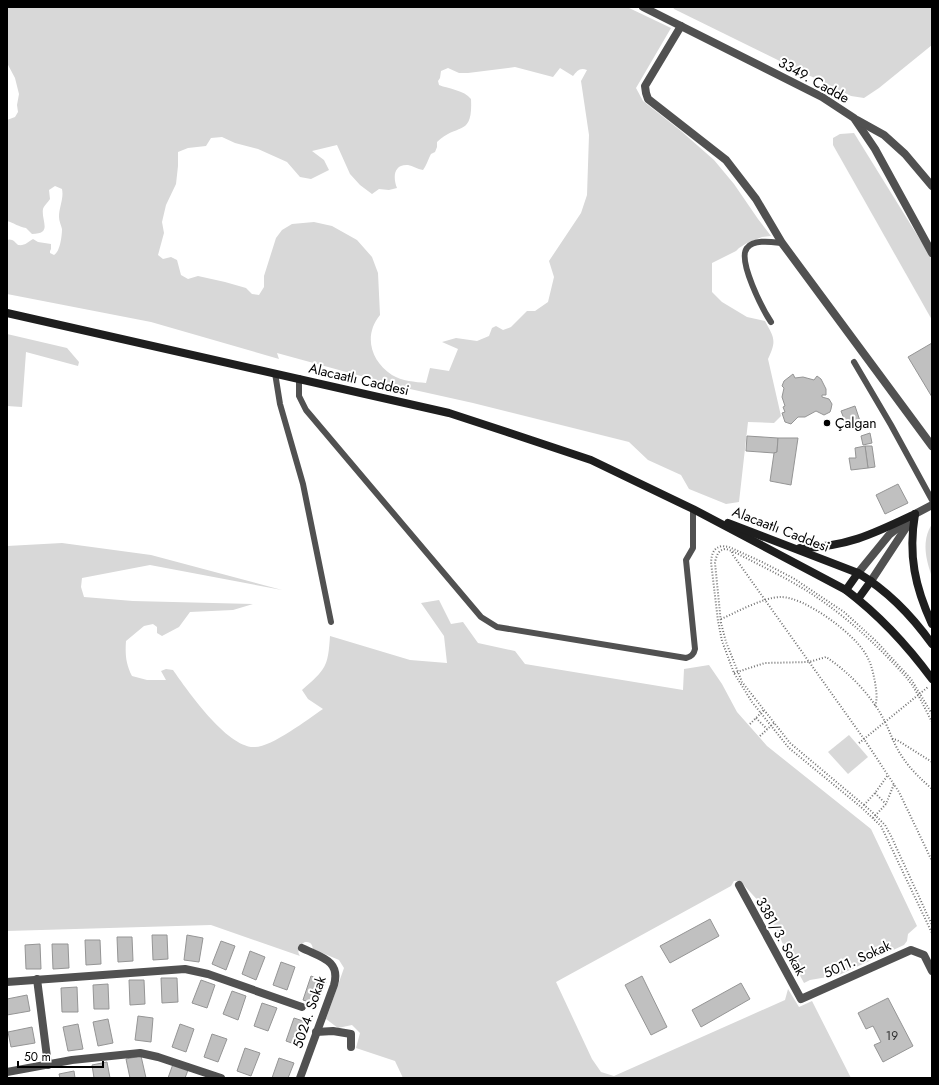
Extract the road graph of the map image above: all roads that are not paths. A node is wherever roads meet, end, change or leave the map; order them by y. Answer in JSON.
{"nodes":[{"id":1,"x":644,"y":7,"type":"edge"},
{"id":2,"x":681,"y":26,"type":"junction"},
{"id":3,"x":854,"y":118,"type":"junction"},
{"id":4,"x":932,"y":186,"type":"edge"},
{"id":5,"x":782,"y":243,"type":"junction"},
{"id":6,"x":932,"y":253,"type":"edge"},
{"id":7,"x":7,"y":313,"type":"edge"},
{"id":8,"x":771,"y":322,"type":"dead end"},
{"id":9,"x":854,"y":362,"type":"dead end"},
{"id":10,"x":275,"y":373,"type":"junction"},
{"id":11,"x":299,"y":378,"type":"junction"},
{"id":12,"x":932,"y":446,"type":"edge"},
{"id":13,"x":932,"y":500,"type":"edge"},
{"id":14,"x":932,"y":505,"type":"edge"},
{"id":15,"x":694,"y":509,"type":"junction"},
{"id":16,"x":915,"y":514,"type":"junction"},
{"id":17,"x":796,"y":548,"type":"junction"},
{"id":18,"x":858,"y":573,"type":"junction"},
{"id":19,"x":871,"y":581,"type":"junction"},
{"id":20,"x":846,"y":590,"type":"junction"},
{"id":21,"x":858,"y":599,"type":"junction"},
{"id":22,"x":331,"y":622,"type":"dead end"},
{"id":23,"x":932,"y":624,"type":"edge"},
{"id":24,"x":932,"y":644,"type":"edge"},
{"id":25,"x":932,"y":678,"type":"edge"},
{"id":26,"x":739,"y":885,"type":"dead end"},
{"id":27,"x":302,"y":948,"type":"dead end"},
{"id":28,"x":932,"y":971,"type":"edge"},
{"id":29,"x":37,"y":979,"type":"junction"},
{"id":30,"x":7,"y":982,"type":"edge"},
{"id":31,"x":801,"y":999,"type":"joint"},
{"id":32,"x":302,"y":1007,"type":"dead end"},
{"id":33,"x":316,"y":1032,"type":"junction"},
{"id":34,"x":351,"y":1047,"type":"dead end"},
{"id":35,"x":48,"y":1065,"type":"junction"},
{"id":36,"x":7,"y":1072,"type":"edge"},
{"id":37,"x":221,"y":1078,"type":"edge"},
{"id":38,"x":300,"y":1078,"type":"edge"}],
"edges":[{"from":1,"to":2,"type":"street","name":"3349. Cadde"},
{"from":2,"to":3,"type":"street","name":"3349. Cadde"},
{"from":2,"to":5,"type":"street"},
{"from":3,"to":4,"type":"street"},
{"from":3,"to":6,"type":"street","name":"3349. Cadde"},
{"from":5,"to":8,"type":"lane"},
{"from":5,"to":12,"type":"street"},
{"from":7,"to":10,"type":"main road","name":"Alacaatlı Caddesi"},
{"from":9,"to":13,"type":"lane"},
{"from":10,"to":11,"type":"main road","name":"Alacaatlı Caddesi"},
{"from":10,"to":22,"type":"lane"},
{"from":11,"to":15,"type":"main road","name":"Alacaatlı Caddesi"},
{"from":11,"to":15,"type":"lane"},
{"from":14,"to":16,"type":"street"},
{"from":15,"to":17,"type":"main road","name":"Alacaatlı Caddesi"},
{"from":15,"to":20,"type":"main road","name":"Alacaatlı Caddesi"},
{"from":16,"to":17,"type":"main road"},
{"from":16,"to":18,"type":"street"},
{"from":16,"to":19,"type":"street"},
{"from":16,"to":23,"type":"main road"},
{"from":17,"to":18,"type":"main road","name":"Alacaatlı Caddesi"},
{"from":18,"to":19,"type":"main road","name":"Alacaatlı Caddesi"},
{"from":18,"to":20,"type":"main road"},
{"from":19,"to":21,"type":"main road"},
{"from":19,"to":24,"type":"main road","name":"Alacaatlı Caddesi"},
{"from":20,"to":21,"type":"main road","name":"Alacaatlı Caddesi"},
{"from":21,"to":25,"type":"main road","name":"Alacaatlı Caddesi"},
{"from":26,"to":31,"type":"street","name":"3381/3. Sokak"},
{"from":27,"to":33,"type":"street","name":"5024. Sokak"},
{"from":28,"to":31,"type":"street","name":"5011. Sokak"},
{"from":29,"to":30,"type":"street"},
{"from":29,"to":32,"type":"street"},
{"from":29,"to":35,"type":"street"},
{"from":33,"to":34,"type":"street"},
{"from":33,"to":38,"type":"street","name":"5024. Sokak"},
{"from":35,"to":36,"type":"street"},
{"from":35,"to":37,"type":"street"}]}
